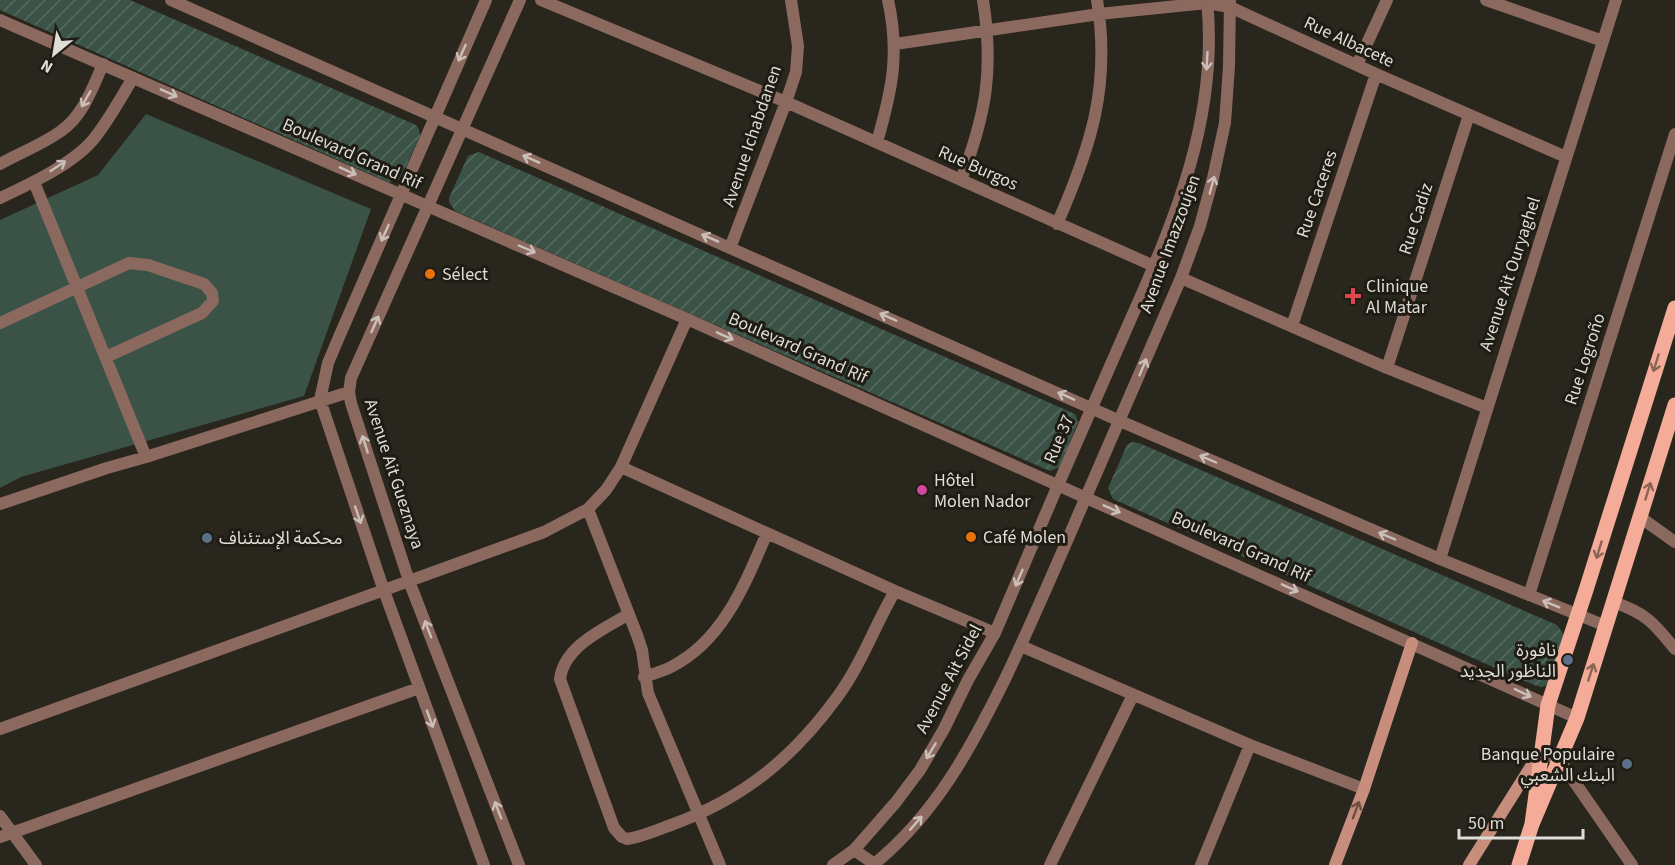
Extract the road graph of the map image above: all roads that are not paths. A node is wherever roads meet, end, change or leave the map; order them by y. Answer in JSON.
{"nodes":[{"id":1,"x":171,"y":0,"type":"edge"},
{"id":2,"x":486,"y":0,"type":"edge"},
{"id":3,"x":520,"y":0,"type":"edge"},
{"id":4,"x":541,"y":0,"type":"edge"},
{"id":5,"x":791,"y":0,"type":"edge"},
{"id":6,"x":888,"y":0,"type":"edge"},
{"id":7,"x":983,"y":0,"type":"edge"},
{"id":8,"x":1097,"y":0,"type":"edge"},
{"id":9,"x":1387,"y":0,"type":"edge"},
{"id":10,"x":1486,"y":0,"type":"edge"},
{"id":11,"x":1616,"y":0,"type":"edge"},
{"id":12,"x":1207,"y":1,"type":"edge"},
{"id":13,"x":1230,"y":3,"type":"edge"},
{"id":14,"x":1099,"y":14,"type":"junction"},
{"id":15,"x":0,"y":20,"type":"edge"},
{"id":16,"x":987,"y":30,"type":"junction"},
{"id":17,"x":1603,"y":41,"type":"junction"},
{"id":18,"x":895,"y":44,"type":"junction"},
{"id":19,"x":103,"y":64,"type":"junction"},
{"id":20,"x":1357,"y":65,"type":"junction"},
{"id":21,"x":1376,"y":74,"type":"junction"},
{"id":22,"x":133,"y":78,"type":"junction"},
{"id":23,"x":786,"y":102,"type":"junction"},
{"id":24,"x":1469,"y":115,"type":"junction"},
{"id":25,"x":434,"y":116,"type":"junction"},
{"id":26,"x":462,"y":129,"type":"junction"},
{"id":27,"x":1675,"y":134,"type":"edge"},
{"id":28,"x":877,"y":142,"type":"junction"},
{"id":29,"x":1566,"y":157,"type":"junction"},
{"id":30,"x":0,"y":164,"type":"edge"},
{"id":31,"x":961,"y":180,"type":"junction"},
{"id":32,"x":34,"y":182,"type":"junction"},
{"id":33,"x":402,"y":195,"type":"junction"},
{"id":34,"x":0,"y":198,"type":"edge"},
{"id":35,"x":428,"y":206,"type":"junction"},
{"id":36,"x":1057,"y":224,"type":"junction"},
{"id":37,"x":730,"y":248,"type":"junction"},
{"id":38,"x":1154,"y":266,"type":"junction"},
{"id":39,"x":1181,"y":278,"type":"junction"},
{"id":40,"x":77,"y":286,"type":"junction"},
{"id":41,"x":1675,"y":308,"type":"edge"},
{"id":42,"x":687,"y":319,"type":"junction"},
{"id":43,"x":0,"y":323,"type":"edge"},
{"id":44,"x":1292,"y":326,"type":"junction"},
{"id":45,"x":106,"y":357,"type":"junction"},
{"id":46,"x":1387,"y":368,"type":"junction"},
{"id":47,"x":350,"y":392,"type":"junction"},
{"id":48,"x":321,"y":400,"type":"junction"},
{"id":49,"x":1675,"y":405,"type":"edge"},
{"id":50,"x":1092,"y":408,"type":"junction"},
{"id":51,"x":1487,"y":408,"type":"junction"},
{"id":52,"x":1119,"y":421,"type":"junction"},
{"id":53,"x":146,"y":457,"type":"junction"},
{"id":54,"x":621,"y":467,"type":"junction"},
{"id":55,"x":1058,"y":485,"type":"junction"},
{"id":56,"x":1086,"y":497,"type":"junction"},
{"id":57,"x":0,"y":504,"type":"edge"},
{"id":58,"x":588,"y":509,"type":"junction"},
{"id":59,"x":1640,"y":517,"type":"junction"},
{"id":60,"x":767,"y":533,"type":"junction"},
{"id":61,"x":1675,"y":542,"type":"edge"},
{"id":62,"x":1440,"y":560,"type":"junction"},
{"id":63,"x":410,"y":581,"type":"junction"},
{"id":64,"x":383,"y":588,"type":"junction"},
{"id":65,"x":895,"y":591,"type":"junction"},
{"id":66,"x":1529,"y":595,"type":"junction"},
{"id":67,"x":1613,"y":602,"type":"junction"},
{"id":68,"x":629,"y":614,"type":"junction"},
{"id":69,"x":1578,"y":615,"type":"junction"},
{"id":70,"x":1606,"y":626,"type":"junction"},
{"id":71,"x":995,"y":633,"type":"junction"},
{"id":72,"x":1412,"y":643,"type":"junction"},
{"id":73,"x":1021,"y":646,"type":"junction"},
{"id":74,"x":1675,"y":649,"type":"edge"},
{"id":75,"x":644,"y":677,"type":"junction"},
{"id":76,"x":418,"y":687,"type":"junction"},
{"id":77,"x":1133,"y":695,"type":"junction"},
{"id":78,"x":1548,"y":705,"type":"junction"},
{"id":79,"x":1576,"y":718,"type":"junction"},
{"id":80,"x":0,"y":729,"type":"edge"},
{"id":81,"x":1250,"y":745,"type":"junction"},
{"id":82,"x":1541,"y":751,"type":"junction"},
{"id":83,"x":1560,"y":761,"type":"junction"},
{"id":84,"x":1364,"y":789,"type":"junction"},
{"id":85,"x":699,"y":814,"type":"junction"},
{"id":86,"x":0,"y":816,"type":"edge"},
{"id":87,"x":1532,"y":824,"type":"junction"},
{"id":88,"x":13,"y":833,"type":"junction"},
{"id":89,"x":0,"y":837,"type":"edge"},
{"id":90,"x":854,"y":850,"type":"junction"},
{"id":91,"x":36,"y":865,"type":"edge"},
{"id":92,"x":484,"y":865,"type":"edge"},
{"id":93,"x":519,"y":865,"type":"edge"},
{"id":94,"x":720,"y":865,"type":"edge"},
{"id":95,"x":833,"y":865,"type":"edge"},
{"id":96,"x":874,"y":865,"type":"edge"},
{"id":97,"x":1050,"y":865,"type":"edge"},
{"id":98,"x":1200,"y":865,"type":"edge"},
{"id":99,"x":1335,"y":865,"type":"edge"},
{"id":100,"x":1469,"y":865,"type":"edge"},
{"id":101,"x":1519,"y":865,"type":"edge"},
{"id":102,"x":1632,"y":865,"type":"edge"}],
"edges":[{"from":1,"to":25,"type":"street"},
{"from":2,"to":25,"type":"street","one_way":true},
{"from":3,"to":26,"type":"street","name":"Avenue Ait Gueznaya"},
{"from":4,"to":23,"type":"street","name":"Rue Burgos"},
{"from":5,"to":23,"type":"street","name":"Avenue Ichabdanen"},
{"from":6,"to":18,"type":"street"},
{"from":7,"to":16,"type":"street"},
{"from":8,"to":14,"type":"street"},
{"from":9,"to":20,"type":"street"},
{"from":10,"to":17,"type":"street"},
{"from":11,"to":17,"type":"street","name":"Avenue Ait Ouryaghel"},
{"from":12,"to":13,"type":"street","name":"Rue Albacete"},
{"from":12,"to":14,"type":"street","name":"Rue Albacete"},
{"from":12,"to":38,"type":"street","name":"Avenue Imazzoujen","one_way":true},
{"from":13,"to":20,"type":"street","name":"Rue Albacete"},
{"from":39,"to":13,"type":"street","name":"Avenue Imazzoujen","one_way":true},
{"from":14,"to":16,"type":"street","name":"Rue Albacete"},
{"from":14,"to":36,"type":"street"},
{"from":15,"to":19,"type":"street","name":"Boulevard Grand Rif"},
{"from":16,"to":18,"type":"street","name":"Rue Albacete"},
{"from":16,"to":31,"type":"street"},
{"from":17,"to":29,"type":"street","name":"Avenue Ait Ouryaghel"},
{"from":18,"to":28,"type":"street"},
{"from":19,"to":22,"type":"street","name":"Boulevard Grand Rif"},
{"from":19,"to":30,"type":"street","one_way":true},
{"from":20,"to":21,"type":"street","name":"Rue Albacete"},
{"from":21,"to":24,"type":"street","name":"Rue Albacete"},
{"from":21,"to":44,"type":"street","name":"Rue Caceres"},
{"from":32,"to":22,"type":"street","one_way":true},
{"from":22,"to":33,"type":"street","name":"Boulevard Grand Rif","one_way":true},
{"from":23,"to":28,"type":"street","name":"Rue Burgos"},
{"from":23,"to":37,"type":"street","name":"Avenue Ichabdanen"},
{"from":24,"to":29,"type":"street","name":"Rue Albacete"},
{"from":24,"to":46,"type":"street","name":"Rue Cadiz"},
{"from":25,"to":26,"type":"street"},
{"from":25,"to":33,"type":"street"},
{"from":26,"to":35,"type":"street","name":"Avenue Ait Gueznaya"},
{"from":37,"to":26,"type":"street","one_way":true},
{"from":27,"to":66,"type":"street","name":"Rue Logroño"},
{"from":28,"to":31,"type":"street","name":"Rue Burgos"},
{"from":29,"to":51,"type":"street","name":"Avenue Ait Ouryaghel"},
{"from":31,"to":36,"type":"street","name":"Rue Burgos"},
{"from":32,"to":34,"type":"street"},
{"from":32,"to":40,"type":"street"},
{"from":33,"to":35,"type":"street","name":"Boulevard Grand Rif"},
{"from":33,"to":48,"type":"street","one_way":true},
{"from":35,"to":42,"type":"street","name":"Boulevard Grand Rif","one_way":true},
{"from":47,"to":35,"type":"street","name":"Avenue Ait Gueznaya","one_way":true},
{"from":36,"to":38,"type":"street","name":"Rue Burgos"},
{"from":50,"to":37,"type":"street","one_way":true},
{"from":38,"to":50,"type":"street","name":"Avenue Imazzoujen"},
{"from":39,"to":44,"type":"street"},
{"from":52,"to":39,"type":"street","name":"Avenue Imazzoujen","one_way":true},
{"from":40,"to":43,"type":"street"},
{"from":40,"to":45,"type":"street"},
{"from":40,"to":45,"type":"street"},
{"from":41,"to":69,"type":"main road","one_way":true},
{"from":42,"to":54,"type":"street"},
{"from":42,"to":55,"type":"street","name":"Boulevard Grand Rif","one_way":true},
{"from":44,"to":46,"type":"street"},
{"from":45,"to":53,"type":"street"},
{"from":46,"to":51,"type":"street"},
{"from":47,"to":48,"type":"street"},
{"from":63,"to":47,"type":"street","name":"Avenue Ait Gueznaya","one_way":true},
{"from":48,"to":53,"type":"street"},
{"from":48,"to":64,"type":"street","one_way":true},
{"from":59,"to":49,"type":"main road","one_way":true},
{"from":50,"to":52,"type":"street"},
{"from":50,"to":55,"type":"street","name":"Rue 37"},
{"from":51,"to":62,"type":"street","name":"Avenue Ait Ouryaghel"},
{"from":52,"to":56,"type":"street"},
{"from":62,"to":52,"type":"street","one_way":true},
{"from":53,"to":57,"type":"street"},
{"from":54,"to":58,"type":"street"},
{"from":54,"to":60,"type":"street"},
{"from":55,"to":56,"type":"street","name":"Boulevard Grand Rif"},
{"from":55,"to":71,"type":"street","name":"Avenue Ait Sidel","one_way":true},
{"from":56,"to":72,"type":"street","name":"Boulevard Grand Rif","one_way":true},
{"from":56,"to":73,"type":"street"},
{"from":58,"to":63,"type":"street"},
{"from":58,"to":68,"type":"street"},
{"from":59,"to":61,"type":"street"},
{"from":59,"to":67,"type":"main road"},
{"from":60,"to":65,"type":"street"},
{"from":60,"to":75,"type":"street"},
{"from":62,"to":66,"type":"street"},
{"from":63,"to":64,"type":"street"},
{"from":93,"to":63,"type":"street","name":"Avenue Ait Gueznaya","one_way":true},
{"from":64,"to":76,"type":"street"},
{"from":64,"to":80,"type":"street"},
{"from":65,"to":71,"type":"street"},
{"from":65,"to":85,"type":"street"},
{"from":69,"to":66,"type":"street","one_way":true},
{"from":67,"to":70,"type":"main road"},
{"from":67,"to":74,"type":"street"},
{"from":68,"to":75,"type":"street"},
{"from":68,"to":85,"type":"street"},
{"from":69,"to":70,"type":"street"},
{"from":69,"to":78,"type":"main road"},
{"from":79,"to":70,"type":"main road","one_way":true},
{"from":71,"to":90,"type":"street","name":"Avenue Ait Sidel","one_way":true},
{"from":72,"to":78,"type":"street","name":"Boulevard Grand Rif","one_way":true},
{"from":72,"to":84,"type":"main road"},
{"from":73,"to":77,"type":"street"},
{"from":96,"to":73,"type":"street","one_way":true},
{"from":75,"to":85,"type":"street"},
{"from":76,"to":88,"type":"street"},
{"from":76,"to":92,"type":"street","one_way":true},
{"from":77,"to":81,"type":"street"},
{"from":77,"to":97,"type":"street"},
{"from":78,"to":79,"type":"street","name":"Boulevard Grand Rif"},
{"from":78,"to":82,"type":"main road"},
{"from":79,"to":83,"type":"main road"},
{"from":81,"to":84,"type":"street"},
{"from":81,"to":98,"type":"street"},
{"from":82,"to":83,"type":"street"},
{"from":82,"to":87,"type":"main road"},
{"from":82,"to":100,"type":"main road"},
{"from":83,"to":87,"type":"main road"},
{"from":83,"to":102,"type":"street"},
{"from":99,"to":84,"type":"main road","one_way":true},
{"from":85,"to":94,"type":"street"},
{"from":86,"to":88,"type":"street"},
{"from":87,"to":101,"type":"main road"},
{"from":88,"to":89,"type":"street"},
{"from":88,"to":91,"type":"street"},
{"from":90,"to":95,"type":"street","name":"Avenue Ait Sidel"},
{"from":90,"to":96,"type":"street"}]}
